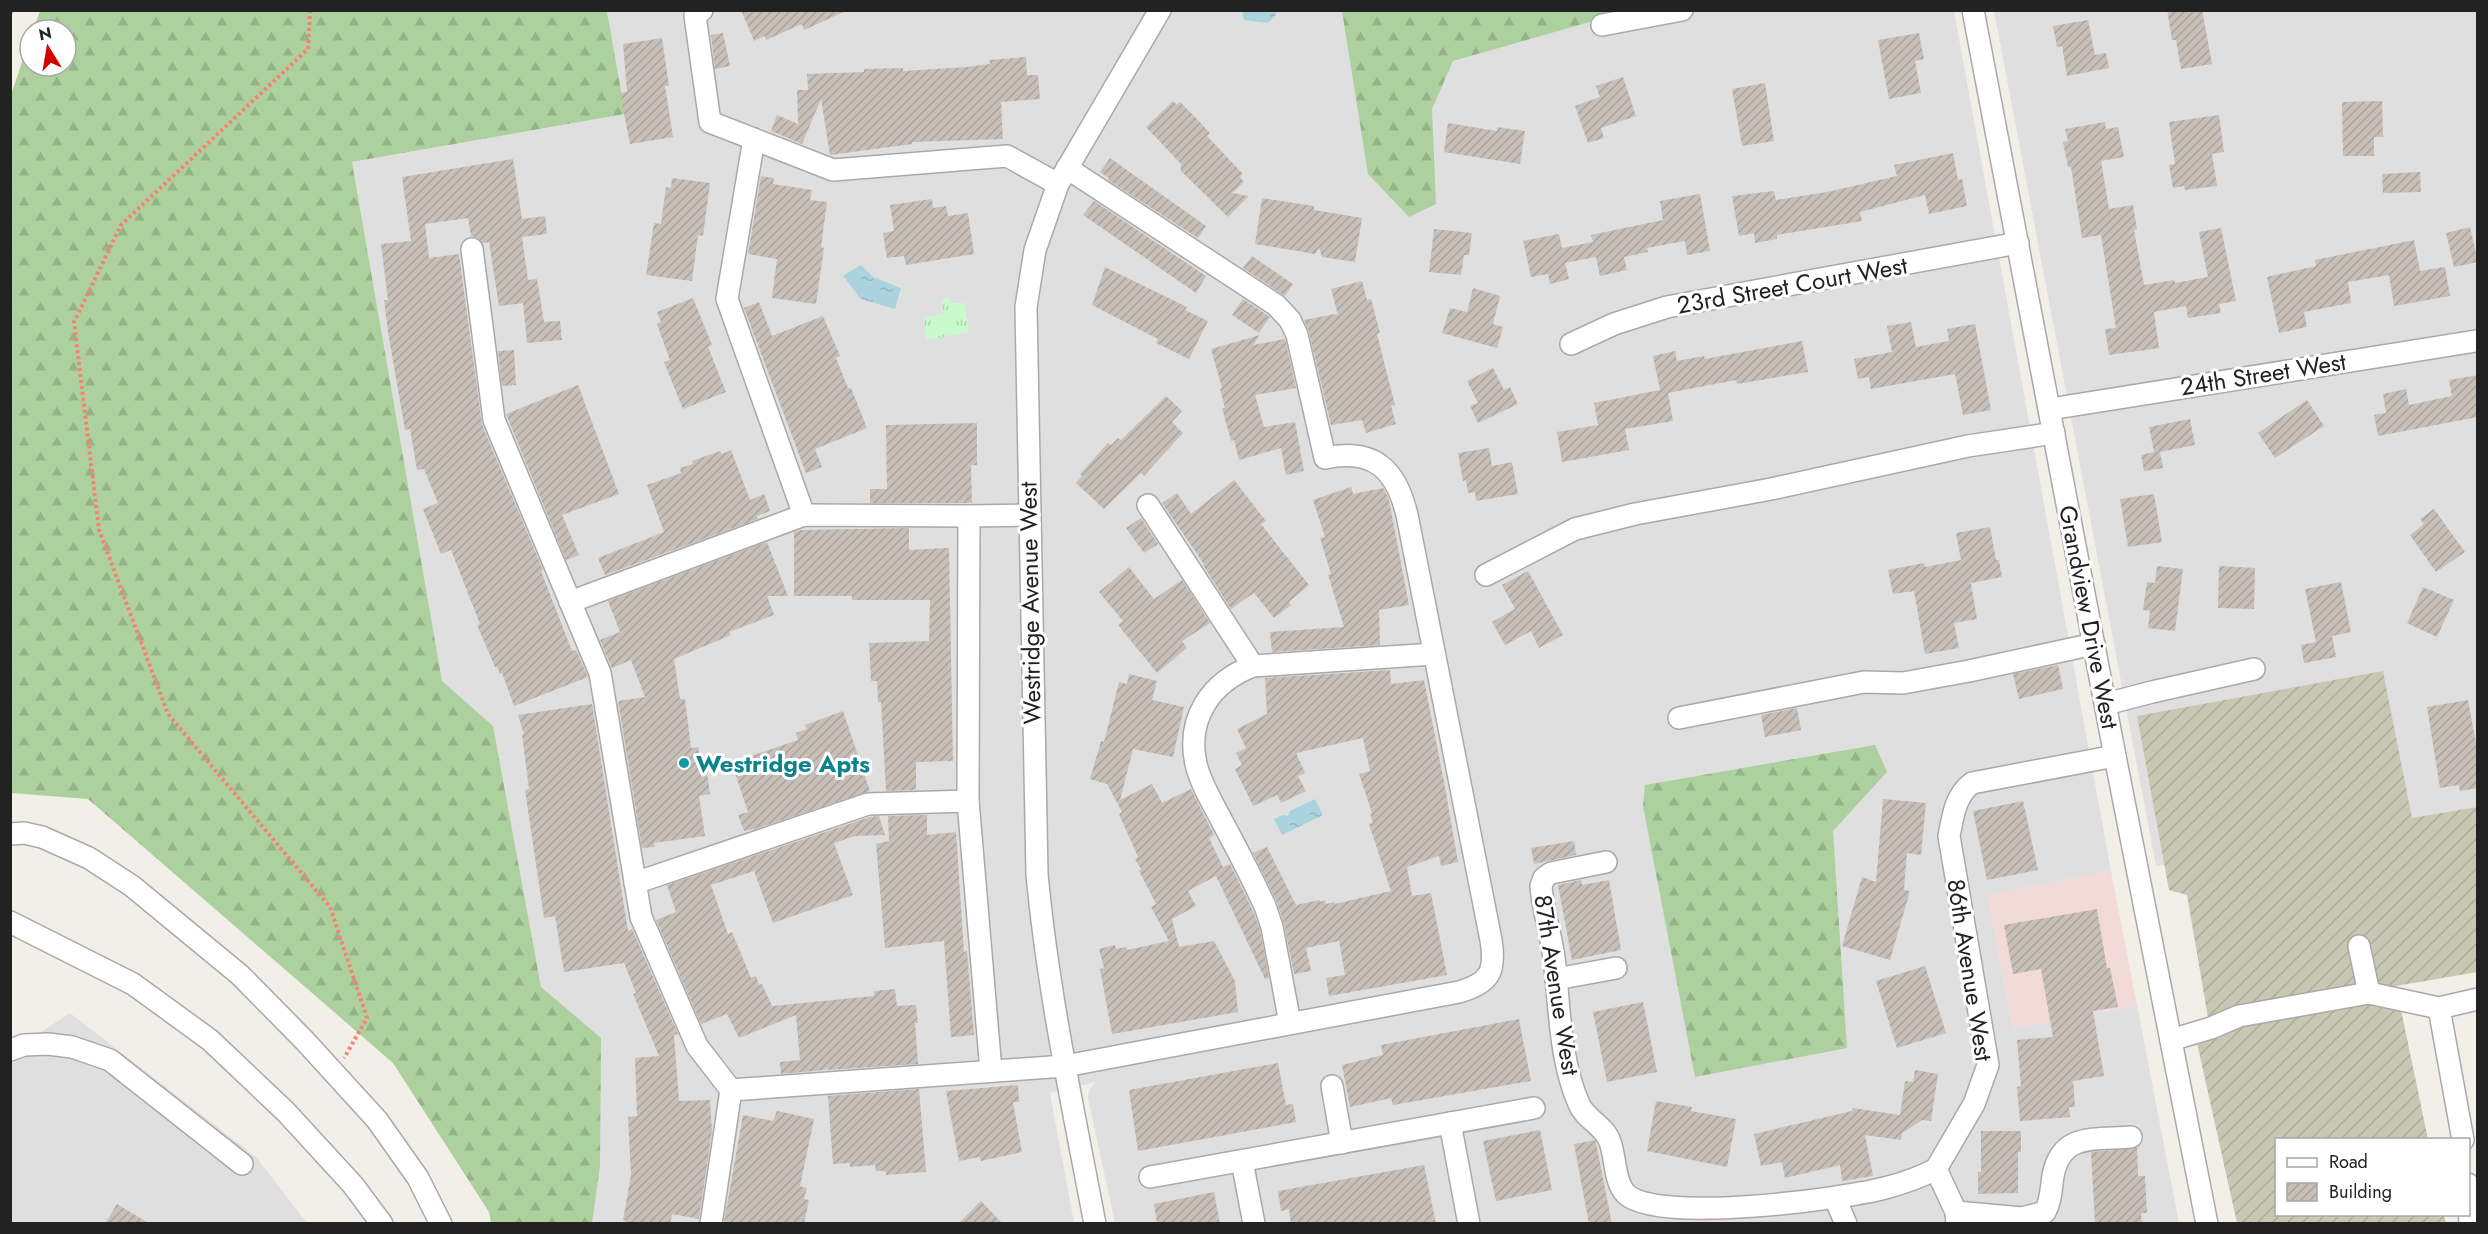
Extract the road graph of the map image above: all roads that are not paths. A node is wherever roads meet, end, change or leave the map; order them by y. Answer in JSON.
{"nodes":[{"id":1,"x":702,"y":10,"type":"edge"},
{"id":2,"x":1160,"y":10,"type":"edge"},
{"id":3,"x":1682,"y":10,"type":"edge"},
{"id":4,"x":1973,"y":10,"type":"edge"},
{"id":5,"x":1602,"y":26,"type":"dead end"},
{"id":6,"x":754,"y":139,"type":"junction"},
{"id":7,"x":1063,"y":176,"type":"junction"},
{"id":8,"x":2018,"y":243,"type":"junction"},
{"id":9,"x":472,"y":249,"type":"dead end"},
{"id":10,"x":2476,"y":340,"type":"edge"},
{"id":11,"x":1571,"y":344,"type":"dead end"},
{"id":12,"x":2050,"y":409,"type":"junction"},
{"id":13,"x":2054,"y":433,"type":"junction"},
{"id":14,"x":1148,"y":505,"type":"dead end"},
{"id":15,"x":804,"y":515,"type":"junction"},
{"id":16,"x":1029,"y":515,"type":"junction"},
{"id":17,"x":969,"y":516,"type":"junction"},
{"id":18,"x":1486,"y":575,"type":"dead end"},
{"id":19,"x":570,"y":602,"type":"junction"},
{"id":20,"x":2094,"y":644,"type":"junction"},
{"id":21,"x":1434,"y":654,"type":"junction"},
{"id":22,"x":1253,"y":666,"type":"junction"},
{"id":23,"x":2254,"y":669,"type":"dead end"},
{"id":24,"x":2106,"y":704,"type":"junction"},
{"id":25,"x":1679,"y":718,"type":"dead end"},
{"id":26,"x":2115,"y":756,"type":"junction"},
{"id":27,"x":968,"y":801,"type":"junction"},
{"id":28,"x":10,"y":834,"type":"edge"},
{"id":29,"x":1606,"y":862,"type":"dead end"},
{"id":30,"x":635,"y":883,"type":"junction"},
{"id":31,"x":10,"y":922,"type":"edge"},
{"id":32,"x":2359,"y":946,"type":"dead end"},
{"id":33,"x":1616,"y":968,"type":"dead end"},
{"id":34,"x":1556,"y":980,"type":"junction"},
{"id":35,"x":2369,"y":993,"type":"junction"},
{"id":36,"x":2478,"y":999,"type":"edge"},
{"id":37,"x":2439,"y":1008,"type":"junction"},
{"id":38,"x":1290,"y":1023,"type":"junction"},
{"id":39,"x":2171,"y":1040,"type":"junction"},
{"id":40,"x":17,"y":1047,"type":"edge"},
{"id":41,"x":1065,"y":1066,"type":"junction"},
{"id":42,"x":991,"y":1071,"type":"junction"},
{"id":43,"x":1332,"y":1086,"type":"dead end"},
{"id":44,"x":731,"y":1090,"type":"junction"},
{"id":45,"x":1534,"y":1108,"type":"dead end"},
{"id":46,"x":1450,"y":1123,"type":"junction"},
{"id":47,"x":2131,"y":1137,"type":"dead end"},
{"id":48,"x":2463,"y":1138,"type":"edge"},
{"id":49,"x":1342,"y":1143,"type":"junction"},
{"id":50,"x":1242,"y":1161,"type":"junction"},
{"id":51,"x":242,"y":1164,"type":"dead end"},
{"id":52,"x":1936,"y":1169,"type":"junction"},
{"id":53,"x":1150,"y":1177,"type":"dead end"},
{"id":54,"x":1835,"y":1198,"type":"junction"},
{"id":55,"x":1956,"y":1218,"type":"edge"},
{"id":56,"x":382,"y":1224,"type":"edge"},
{"id":57,"x":441,"y":1224,"type":"edge"},
{"id":58,"x":711,"y":1224,"type":"edge"},
{"id":59,"x":1095,"y":1224,"type":"edge"},
{"id":60,"x":1254,"y":1224,"type":"edge"},
{"id":61,"x":1469,"y":1224,"type":"edge"},
{"id":62,"x":1845,"y":1224,"type":"edge"},
{"id":63,"x":2207,"y":1224,"type":"edge"}],
"edges":[{"from":1,"to":6,"type":"street"},
{"from":2,"to":7,"type":"street","name":"Westridge Avenue West"},
{"from":3,"to":5,"type":"street"},
{"from":4,"to":8,"type":"street","name":"Grandview Drive West"},
{"from":6,"to":7,"type":"street"},
{"from":6,"to":15,"type":"street"},
{"from":7,"to":16,"type":"street","name":"Westridge Avenue West"},
{"from":7,"to":21,"type":"street"},
{"from":8,"to":11,"type":"street","name":"23rd Street Court West"},
{"from":8,"to":12,"type":"street","name":"Grandview Drive West"},
{"from":9,"to":19,"type":"street"},
{"from":10,"to":12,"type":"street","name":"24th Street West"},
{"from":12,"to":13,"type":"street","name":"Grandview Drive West"},
{"from":13,"to":18,"type":"street"},
{"from":13,"to":20,"type":"street","name":"Grandview Drive West"},
{"from":14,"to":22,"type":"street"},
{"from":15,"to":17,"type":"street"},
{"from":15,"to":19,"type":"street"},
{"from":16,"to":17,"type":"street"},
{"from":16,"to":41,"type":"street","name":"Westridge Avenue West"},
{"from":17,"to":27,"type":"street"},
{"from":19,"to":30,"type":"street"},
{"from":20,"to":24,"type":"street","name":"Grandview Drive West"},
{"from":20,"to":25,"type":"street"},
{"from":21,"to":22,"type":"street"},
{"from":21,"to":38,"type":"street"},
{"from":22,"to":38,"type":"street"},
{"from":23,"to":24,"type":"street"},
{"from":24,"to":26,"type":"street","name":"Grandview Drive West"},
{"from":26,"to":39,"type":"street","name":"Grandview Drive West"},
{"from":26,"to":52,"type":"street","name":"86th Avenue West"},
{"from":27,"to":30,"type":"street"},
{"from":27,"to":42,"type":"street"},
{"from":28,"to":57,"type":"street"},
{"from":29,"to":34,"type":"street","name":"87th Avenue West"},
{"from":30,"to":44,"type":"street"},
{"from":31,"to":56,"type":"street"},
{"from":32,"to":35,"type":"street"},
{"from":33,"to":34,"type":"street"},
{"from":34,"to":54,"type":"street","name":"87th Avenue West"},
{"from":35,"to":37,"type":"street"},
{"from":35,"to":39,"type":"street"},
{"from":36,"to":37,"type":"street"},
{"from":37,"to":48,"type":"street"},
{"from":38,"to":41,"type":"street"},
{"from":39,"to":63,"type":"street","name":"Grandview Drive West"},
{"from":40,"to":51,"type":"street"},
{"from":41,"to":42,"type":"street"},
{"from":41,"to":59,"type":"street","name":"Westridge Avenue West"},
{"from":42,"to":44,"type":"street"},
{"from":43,"to":49,"type":"street"},
{"from":44,"to":58,"type":"street"},
{"from":45,"to":46,"type":"street"},
{"from":46,"to":49,"type":"street"},
{"from":46,"to":61,"type":"street"},
{"from":47,"to":55,"type":"street"},
{"from":49,"to":50,"type":"street"},
{"from":50,"to":53,"type":"street"},
{"from":50,"to":60,"type":"street"},
{"from":52,"to":54,"type":"street","name":"87th Avenue West"},
{"from":52,"to":55,"type":"street"},
{"from":54,"to":62,"type":"street"}]}
